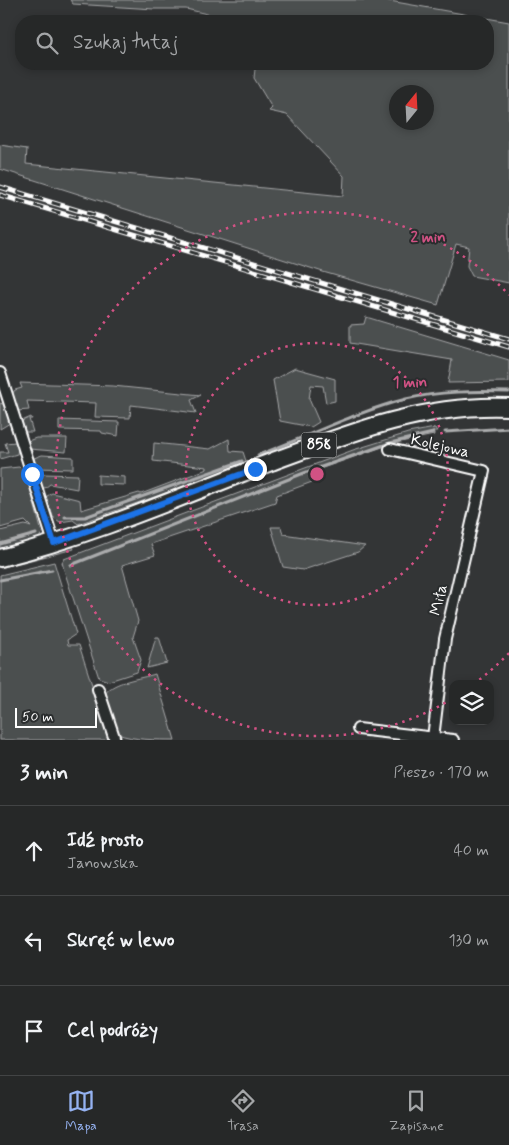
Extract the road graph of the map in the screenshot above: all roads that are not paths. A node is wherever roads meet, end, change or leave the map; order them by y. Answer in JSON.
{"nodes":[{"id":1,"x":0,"y":373,"type":"edge"},
{"id":2,"x":509,"y":407,"type":"edge"},
{"id":3,"x":390,"y":449,"type":"dead end"},
{"id":4,"x":484,"y":471,"type":"joint"},
{"id":5,"x":54,"y":543,"type":"junction"},
{"id":6,"x":0,"y":558,"type":"edge"},
{"id":7,"x":98,"y":689,"type":"dead end"},
{"id":8,"x":358,"y":729,"type":"dead end"},
{"id":9,"x":433,"y":738,"type":"junction"},
{"id":10,"x":115,"y":740,"type":"edge"},
{"id":11,"x":453,"y":740,"type":"edge"}],
"edges":[{"from":1,"to":5,"type":"street"},
{"from":2,"to":5,"type":"main road","number":"858"},
{"from":3,"to":4,"type":"street","name":"Kolejowa"},
{"from":4,"to":9,"type":"street","name":"Miła"},
{"from":5,"to":6,"type":"main road","number":"858"},
{"from":7,"to":10,"type":"street"},
{"from":8,"to":9,"type":"street"},
{"from":9,"to":11,"type":"street"}]}
